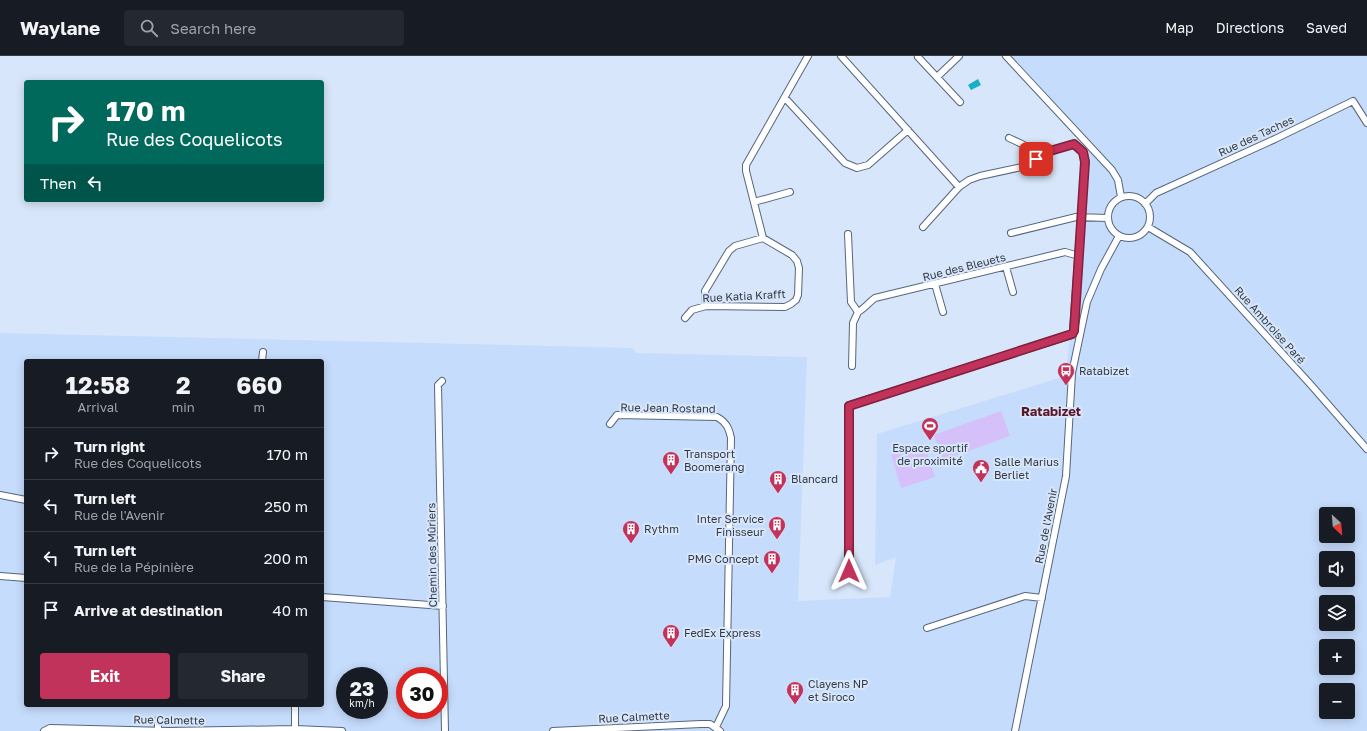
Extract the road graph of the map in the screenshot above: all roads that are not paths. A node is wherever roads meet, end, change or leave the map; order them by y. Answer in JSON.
{"nodes":[{"id":1,"x":808,"y":56,"type":"edge"},
{"id":2,"x":841,"y":56,"type":"edge"},
{"id":3,"x":959,"y":56,"type":"edge"},
{"id":4,"x":1006,"y":56,"type":"edge"},
{"id":5,"x":918,"y":57,"type":"dead end"},
{"id":6,"x":936,"y":77,"type":"junction"},
{"id":7,"x":785,"y":98,"type":"junction"},
{"id":8,"x":960,"y":102,"type":"dead end"},
{"id":9,"x":1367,"y":123,"type":"edge"},
{"id":10,"x":908,"y":130,"type":"junction"},
{"id":11,"x":1009,"y":138,"type":"dead end"},
{"id":12,"x":1036,"y":159,"type":"junction"},
{"id":13,"x":960,"y":187,"type":"junction"},
{"id":14,"x":790,"y":192,"type":"dead end"},
{"id":15,"x":1121,"y":197,"type":"junction"},
{"id":16,"x":754,"y":202,"type":"junction"},
{"id":17,"x":1145,"y":204,"type":"junction"},
{"id":18,"x":1081,"y":217,"type":"junction"},
{"id":19,"x":1108,"y":218,"type":"junction"},
{"id":20,"x":923,"y":227,"type":"dead end"},
{"id":21,"x":1148,"y":227,"type":"junction"},
{"id":22,"x":1011,"y":233,"type":"dead end"},
{"id":23,"x":848,"y":234,"type":"dead end"},
{"id":24,"x":1119,"y":236,"type":"junction"},
{"id":25,"x":763,"y":238,"type":"junction"},
{"id":26,"x":1079,"y":256,"type":"junction"},
{"id":27,"x":1006,"y":267,"type":"junction"},
{"id":28,"x":935,"y":284,"type":"junction"},
{"id":29,"x":1013,"y":292,"type":"dead end"},
{"id":30,"x":706,"y":306,"type":"junction"},
{"id":31,"x":858,"y":312,"type":"junction"},
{"id":32,"x":943,"y":312,"type":"dead end"},
{"id":33,"x":685,"y":318,"type":"dead end"},
{"id":34,"x":263,"y":352,"type":"dead end"},
{"id":35,"x":262,"y":359,"type":"edge"},
{"id":36,"x":852,"y":366,"type":"dead end"},
{"id":37,"x":442,"y":382,"type":"dead end"},
{"id":38,"x":610,"y":424,"type":"dead end"},
{"id":39,"x":1367,"y":449,"type":"edge"},
{"id":40,"x":0,"y":495,"type":"edge"},
{"id":41,"x":24,"y":500,"type":"edge"},
{"id":42,"x":849,"y":571,"type":"dead end"},
{"id":43,"x":0,"y":576,"type":"edge"},
{"id":44,"x":24,"y":578,"type":"edge"},
{"id":45,"x":324,"y":598,"type":"edge"},
{"id":46,"x":1042,"y":598,"type":"junction"},
{"id":47,"x":443,"y":606,"type":"junction"},
{"id":48,"x":927,"y":628,"type":"dead end"},
{"id":49,"x":295,"y":707,"type":"edge"},
{"id":50,"x":158,"y":720,"type":"dead end"},
{"id":51,"x":295,"y":729,"type":"junction"},
{"id":52,"x":718,"y":729,"type":"edge"},
{"id":53,"x":44,"y":731,"type":"edge"},
{"id":54,"x":158,"y":731,"type":"edge"},
{"id":55,"x":342,"y":731,"type":"edge"},
{"id":56,"x":445,"y":731,"type":"edge"},
{"id":57,"x":553,"y":731,"type":"edge"},
{"id":58,"x":1014,"y":731,"type":"edge"}],
"edges":[{"from":1,"to":7,"type":"street"},
{"from":2,"to":10,"type":"street"},
{"from":3,"to":6,"type":"street"},
{"from":4,"to":15,"type":"street"},
{"from":5,"to":6,"type":"street"},
{"from":6,"to":8,"type":"street"},
{"from":7,"to":10,"type":"street"},
{"from":7,"to":16,"type":"street"},
{"from":9,"to":17,"type":"street","name":"Rue des Taches"},
{"from":10,"to":13,"type":"street"},
{"from":11,"to":12,"type":"street"},
{"from":12,"to":13,"type":"street"},
{"from":12,"to":18,"type":"street"},
{"from":13,"to":20,"type":"street"},
{"from":14,"to":16,"type":"street"},
{"from":15,"to":17,"type":"street"},
{"from":15,"to":19,"type":"street"},
{"from":16,"to":25,"type":"street"},
{"from":17,"to":21,"type":"street"},
{"from":18,"to":19,"type":"street"},
{"from":18,"to":22,"type":"street"},
{"from":18,"to":26,"type":"street"},
{"from":19,"to":24,"type":"street"},
{"from":21,"to":24,"type":"street"},
{"from":21,"to":39,"type":"street","name":"Rue Ambroise Paré"},
{"from":23,"to":31,"type":"street"},
{"from":24,"to":46,"type":"street","name":"Rue de l'Avenir"},
{"from":25,"to":30,"type":"street"},
{"from":25,"to":30,"type":"street","name":"Rue Katia Krafft"},
{"from":26,"to":27,"type":"street","name":"Rue des Bleuets"},
{"from":26,"to":42,"type":"street"},
{"from":27,"to":28,"type":"street","name":"Rue des Bleuets"},
{"from":27,"to":29,"type":"street"},
{"from":28,"to":31,"type":"street","name":"Rue des Bleuets"},
{"from":28,"to":32,"type":"street"},
{"from":30,"to":33,"type":"street","name":"Rue Katia Krafft"},
{"from":31,"to":36,"type":"street"},
{"from":34,"to":35,"type":"street"},
{"from":37,"to":47,"type":"street","name":"Chemin des Mûriers"},
{"from":38,"to":52,"type":"street","name":"Rue Jean Rostand"},
{"from":40,"to":41,"type":"street"},
{"from":43,"to":44,"type":"street"},
{"from":45,"to":47,"type":"street"},
{"from":46,"to":48,"type":"street"},
{"from":46,"to":58,"type":"street","name":"Rue de l'Avenir"},
{"from":47,"to":56,"type":"street","name":"Chemin des Mûriers"},
{"from":49,"to":51,"type":"street"},
{"from":50,"to":54,"type":"street"},
{"from":51,"to":54,"type":"street","name":"Rue Calmette"},
{"from":51,"to":55,"type":"street","name":"Rue Calmette"},
{"from":52,"to":57,"type":"street","name":"Rue Calmette"},
{"from":53,"to":54,"type":"street","name":"Rue Calmette"}]}
